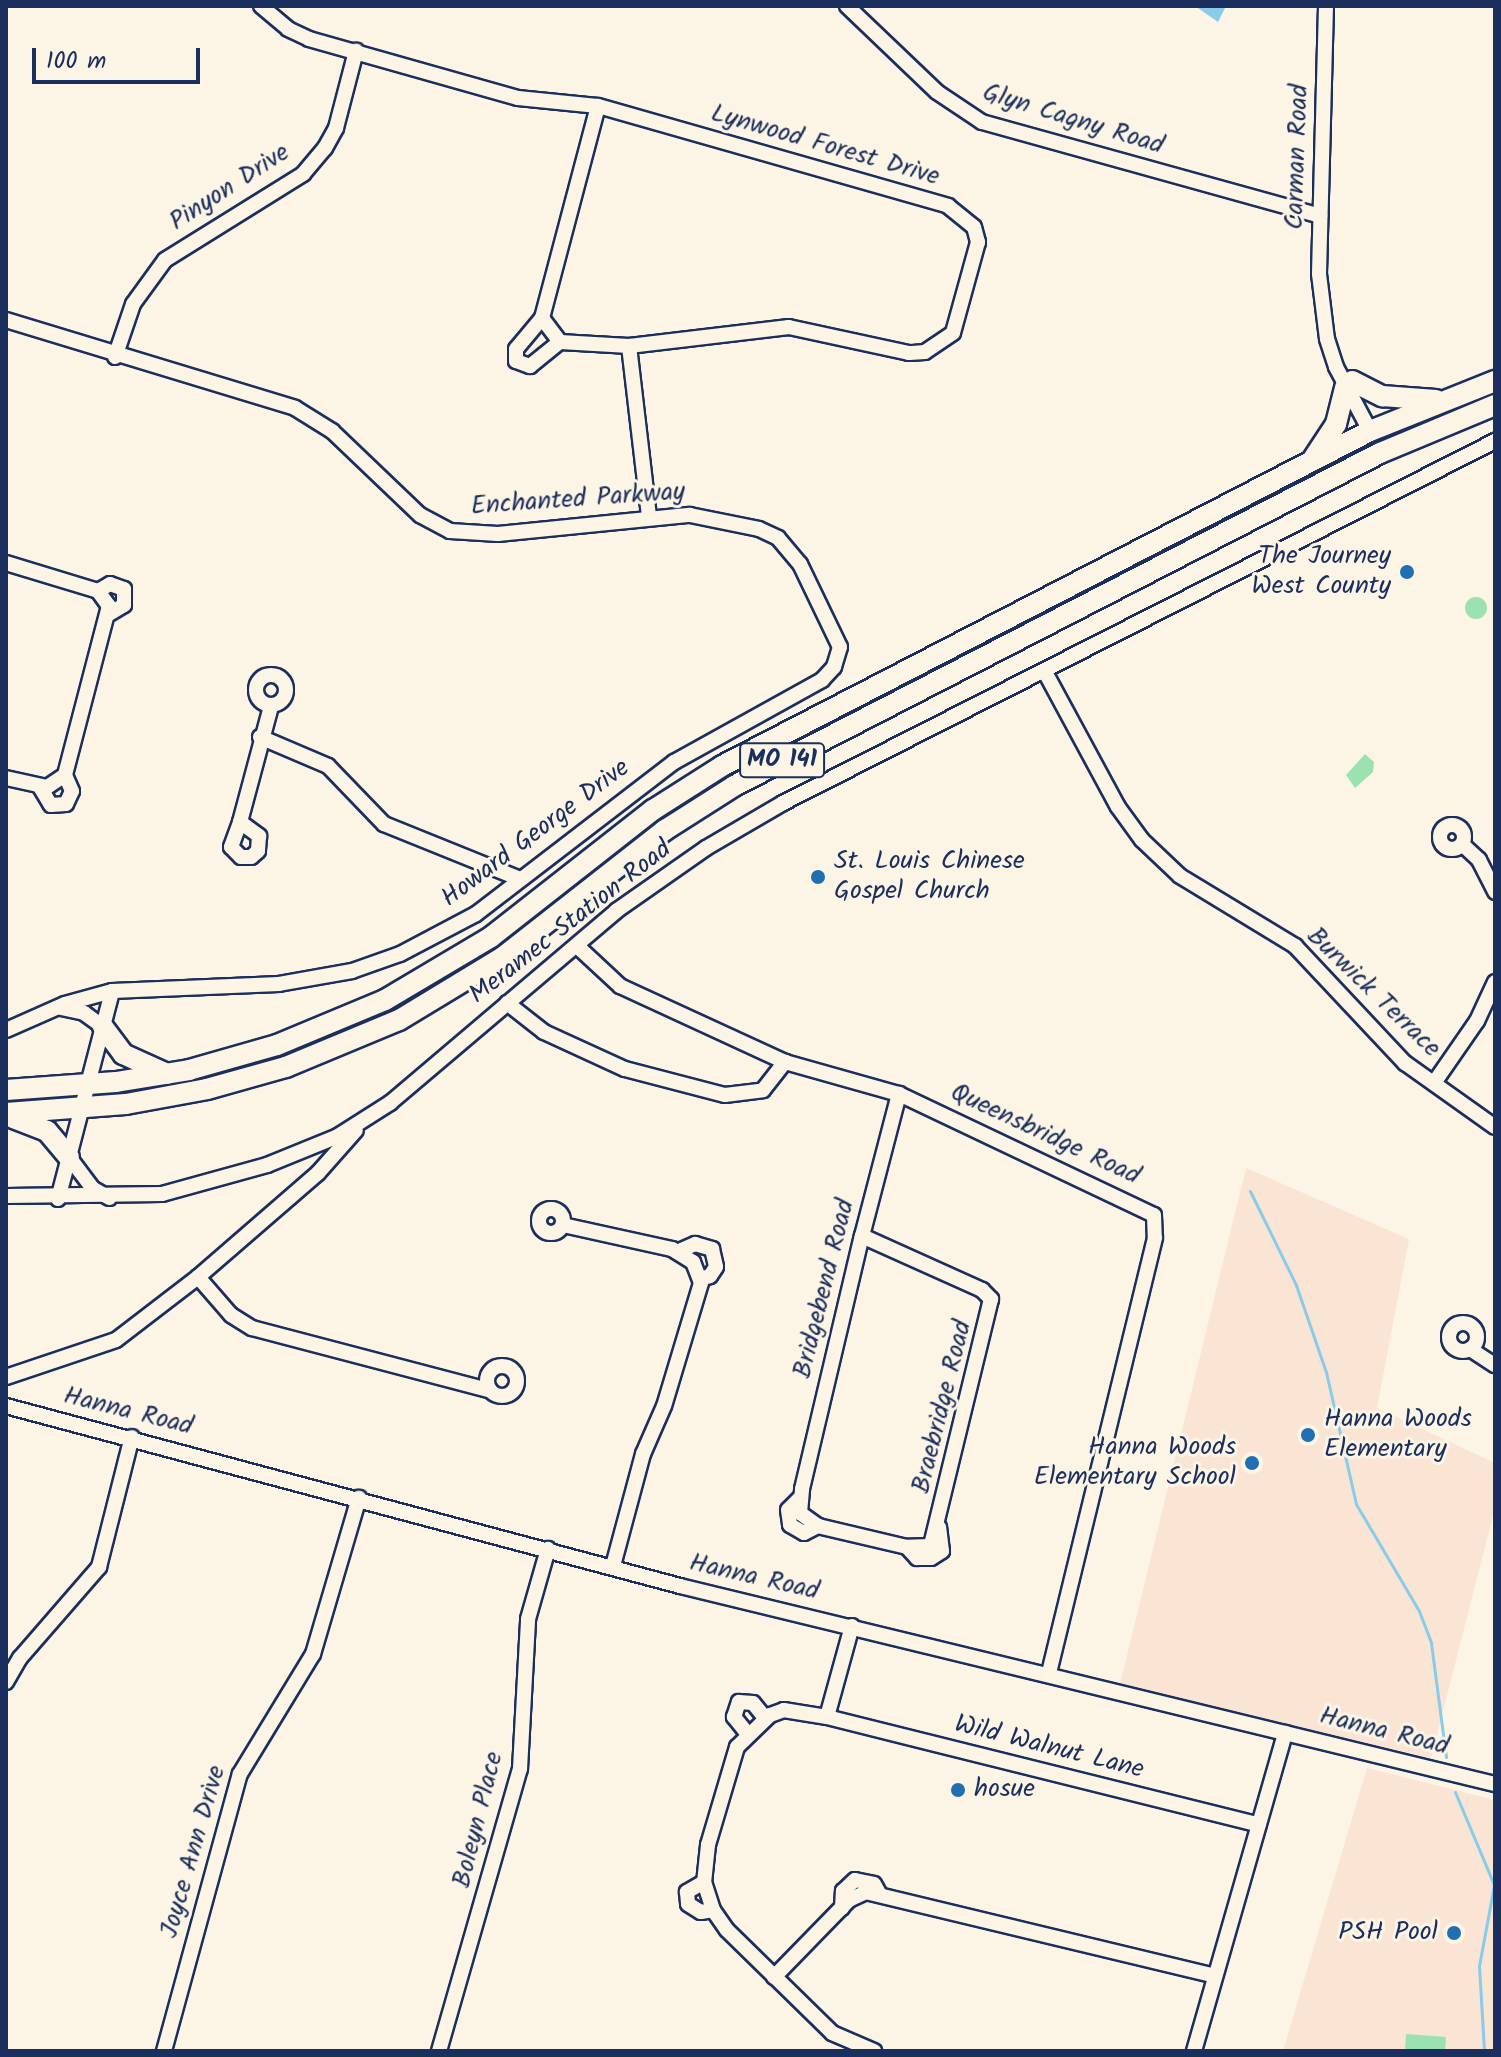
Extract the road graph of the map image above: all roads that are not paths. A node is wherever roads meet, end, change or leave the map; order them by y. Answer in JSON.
{"nodes":[{"id":1,"x":261,"y":6,"type":"edge"},
{"id":2,"x":847,"y":6,"type":"edge"},
{"id":3,"x":1326,"y":6,"type":"edge"},
{"id":4,"x":356,"y":51,"type":"junction"},
{"id":5,"x":598,"y":106,"type":"junction"},
{"id":6,"x":1320,"y":216,"type":"junction"},
{"id":7,"x":542,"y":318,"type":"junction"},
{"id":8,"x":6,"y":320,"type":"edge"},
{"id":9,"x":560,"y":342,"type":"junction"},
{"id":10,"x":629,"y":346,"type":"junction"},
{"id":11,"x":115,"y":357,"type":"junction"},
{"id":12,"x":1495,"y":381,"type":"edge"},
{"id":13,"x":1348,"y":384,"type":"junction"},
{"id":14,"x":1440,"y":400,"type":"junction"},
{"id":15,"x":1495,"y":405,"type":"edge"},
{"id":16,"x":1370,"y":431,"type":"junction"},
{"id":17,"x":1495,"y":441,"type":"edge"},
{"id":18,"x":1380,"y":453,"type":"junction"},
{"id":19,"x":1309,"y":464,"type":"junction"},
{"id":20,"x":649,"y":517,"type":"junction"},
{"id":21,"x":6,"y":563,"type":"edge"},
{"id":22,"x":837,"y":661,"type":"joint"},
{"id":23,"x":1045,"y":672,"type":"junction"},
{"id":24,"x":271,"y":706,"type":"dead end"},
{"id":25,"x":260,"y":737,"type":"junction"},
{"id":26,"x":6,"y":778,"type":"edge"},
{"id":27,"x":240,"y":822,"type":"dead end"},
{"id":28,"x":1462,"y":844,"type":"dead end"},
{"id":29,"x":520,"y":879,"type":"junction"},
{"id":30,"x":1495,"y":892,"type":"edge"},
{"id":31,"x":577,"y":946,"type":"junction"},
{"id":32,"x":1495,"y":982,"type":"edge"},
{"id":33,"x":112,"y":991,"type":"junction"},
{"id":34,"x":507,"y":1003,"type":"junction"},
{"id":35,"x":56,"y":1007,"type":"junction"},
{"id":36,"x":103,"y":1027,"type":"junction"},
{"id":37,"x":6,"y":1030,"type":"edge"},
{"id":38,"x":785,"y":1062,"type":"junction"},
{"id":39,"x":167,"y":1074,"type":"junction"},
{"id":40,"x":1434,"y":1083,"type":"junction"},
{"id":41,"x":87,"y":1085,"type":"junction"},
{"id":42,"x":6,"y":1090,"type":"edge"},
{"id":43,"x":899,"y":1094,"type":"junction"},
{"id":44,"x":81,"y":1109,"type":"junction"},
{"id":45,"x":6,"y":1114,"type":"edge"},
{"id":46,"x":367,"y":1118,"type":"junction"},
{"id":47,"x":1495,"y":1127,"type":"edge"},
{"id":48,"x":69,"y":1157,"type":"junction"},
{"id":49,"x":6,"y":1196,"type":"edge"},
{"id":50,"x":109,"y":1198,"type":"junction"},
{"id":51,"x":58,"y":1199,"type":"junction"},
{"id":52,"x":563,"y":1225,"type":"dead end"},
{"id":53,"x":862,"y":1236,"type":"junction"},
{"id":54,"x":677,"y":1252,"type":"junction"},
{"id":55,"x":198,"y":1277,"type":"junction"},
{"id":56,"x":700,"y":1279,"type":"junction"},
{"id":57,"x":1470,"y":1349,"type":"dead end"},
{"id":58,"x":1495,"y":1365,"type":"edge"},
{"id":59,"x":6,"y":1377,"type":"edge"},
{"id":60,"x":489,"y":1390,"type":"dead end"},
{"id":61,"x":6,"y":1406,"type":"edge"},
{"id":62,"x":132,"y":1437,"type":"junction"},
{"id":63,"x":359,"y":1498,"type":"junction"},
{"id":64,"x":939,"y":1527,"type":"junction"},
{"id":65,"x":931,"y":1546,"type":"joint"},
{"id":66,"x":907,"y":1547,"type":"junction"},
{"id":67,"x":548,"y":1549,"type":"junction"},
{"id":68,"x":613,"y":1566,"type":"junction"},
{"id":69,"x":852,"y":1626,"type":"junction"},
{"id":70,"x":1049,"y":1674,"type":"junction"},
{"id":71,"x":6,"y":1682,"type":"edge"},
{"id":72,"x":827,"y":1717,"type":"junction"},
{"id":73,"x":765,"y":1718,"type":"junction"},
{"id":74,"x":747,"y":1733,"type":"junction"},
{"id":75,"x":1285,"y":1733,"type":"junction"},
{"id":76,"x":1495,"y":1784,"type":"edge"},
{"id":77,"x":1259,"y":1825,"type":"junction"},
{"id":78,"x":704,"y":1882,"type":"junction"},
{"id":79,"x":713,"y":1910,"type":"junction"},
{"id":80,"x":1215,"y":1976,"type":"junction"},
{"id":81,"x":774,"y":1977,"type":"junction"},
{"id":82,"x":164,"y":2051,"type":"edge"},
{"id":83,"x":439,"y":2051,"type":"edge"},
{"id":84,"x":874,"y":2051,"type":"edge"},
{"id":85,"x":1194,"y":2051,"type":"edge"}],
"edges":[{"from":1,"to":4,"type":"street","name":"Lynwood Forest Drive"},
{"from":2,"to":6,"type":"street","name":"Glyn Cagny Road"},
{"from":3,"to":6,"type":"street","name":"Carman Road"},
{"from":4,"to":5,"type":"street","name":"Lynwood Forest Drive"},
{"from":4,"to":11,"type":"street","name":"Pinyon Drive"},
{"from":5,"to":7,"type":"street"},
{"from":5,"to":10,"type":"street","name":"Lynwood Forest Drive"},
{"from":6,"to":13,"type":"street","name":"Carman Road"},
{"from":7,"to":9,"type":"street"},
{"from":7,"to":9,"type":"street"},
{"from":8,"to":11,"type":"street","name":"Enchanted Parkway"},
{"from":9,"to":10,"type":"street","name":"Lynwood Forest Drive"},
{"from":10,"to":20,"type":"street"},
{"from":11,"to":20,"type":"street","name":"Enchanted Parkway"},
{"from":12,"to":14,"type":"highway","number":"MO 141"},
{"from":13,"to":14,"type":"highway"},
{"from":13,"to":16,"type":"street","name":"Carman Road"},
{"from":13,"to":19,"type":"highway"},
{"from":14,"to":16,"type":"highway","number":"MO 141"},
{"from":15,"to":18,"type":"highway","number":"MO 141"},
{"from":16,"to":18,"type":"street","name":"Carman Road"},
{"from":16,"to":19,"type":"highway","number":"MO 141"},
{"from":17,"to":23,"type":"street","name":"Meramec Station Road"},
{"from":18,"to":44,"type":"highway","number":"MO 141"},
{"from":19,"to":39,"type":"highway","number":"MO 141"},
{"from":20,"to":22,"type":"street","name":"Enchanted Parkway"},
{"from":21,"to":26,"type":"street"},
{"from":22,"to":29,"type":"street","name":"Howard George Drive"},
{"from":23,"to":31,"type":"street","name":"Meramec Station Road"},
{"from":23,"to":40,"type":"street","name":"Burwick Terrace"},
{"from":24,"to":25,"type":"street"},
{"from":25,"to":27,"type":"street"},
{"from":25,"to":29,"type":"street"},
{"from":28,"to":30,"type":"street"},
{"from":29,"to":33,"type":"street","name":"Howard George Drive"},
{"from":31,"to":34,"type":"street","name":"Meramec Station Road"},
{"from":31,"to":38,"type":"street","name":"Queensbridge Road"},
{"from":32,"to":40,"type":"street"},
{"from":33,"to":35,"type":"street","name":"Howard George Drive"},
{"from":33,"to":36,"type":"street"},
{"from":34,"to":38,"type":"street"},
{"from":34,"to":46,"type":"street","name":"Meramec Station Road"},
{"from":35,"to":36,"type":"street"},
{"from":35,"to":37,"type":"street","name":"Howard George Drive"},
{"from":36,"to":39,"type":"highway"},
{"from":36,"to":41,"type":"street"},
{"from":38,"to":43,"type":"street","name":"Queensbridge Road"},
{"from":39,"to":41,"type":"highway","number":"MO 141"},
{"from":40,"to":47,"type":"street","name":"Burwick Terrace"},
{"from":41,"to":42,"type":"highway","number":"MO 141"},
{"from":41,"to":44,"type":"street"},
{"from":43,"to":53,"type":"street","name":"Bridgebend Road"},
{"from":43,"to":70,"type":"street","name":"Queensbridge Road"},
{"from":44,"to":45,"type":"highway","number":"MO 141"},
{"from":44,"to":48,"type":"street"},
{"from":45,"to":48,"type":"highway"},
{"from":46,"to":50,"type":"street","name":"Meramec Station Road"},
{"from":46,"to":55,"type":"street"},
{"from":48,"to":50,"type":"street"},
{"from":48,"to":51,"type":"street"},
{"from":49,"to":51,"type":"street","name":"Meramec Station Road"},
{"from":50,"to":51,"type":"street","name":"Meramec Station Road"},
{"from":52,"to":54,"type":"street"},
{"from":53,"to":64,"type":"street","name":"Braebridge Road"},
{"from":53,"to":66,"type":"street","name":"Bridgebend Road"},
{"from":54,"to":56,"type":"street"},
{"from":54,"to":56,"type":"street"},
{"from":55,"to":59,"type":"street"},
{"from":55,"to":60,"type":"street"},
{"from":56,"to":68,"type":"street"},
{"from":57,"to":58,"type":"street"},
{"from":61,"to":62,"type":"street","name":"Hanna Road"},
{"from":62,"to":63,"type":"street","name":"Hanna Road"},
{"from":62,"to":71,"type":"street"},
{"from":63,"to":67,"type":"street","name":"Hanna Road"},
{"from":63,"to":82,"type":"street","name":"Joyce Ann Drive"},
{"from":64,"to":65,"type":"street","name":"Braebridge Road"},
{"from":64,"to":66,"type":"street","name":"Braebridge Road"},
{"from":65,"to":66,"type":"street","name":"Bridgebend Road"},
{"from":67,"to":68,"type":"street","name":"Hanna Road"},
{"from":67,"to":83,"type":"street","name":"Boleyn Place"},
{"from":68,"to":69,"type":"street","name":"Hanna Road"},
{"from":69,"to":70,"type":"street","name":"Hanna Road"},
{"from":69,"to":72,"type":"street"},
{"from":70,"to":75,"type":"street","name":"Hanna Road"},
{"from":72,"to":73,"type":"street","name":"Wild Walnut Lane"},
{"from":72,"to":77,"type":"street","name":"Wild Walnut Lane"},
{"from":73,"to":74,"type":"street"},
{"from":73,"to":74,"type":"street"},
{"from":74,"to":78,"type":"street"},
{"from":75,"to":76,"type":"street","name":"Hanna Road"},
{"from":75,"to":77,"type":"street"},
{"from":77,"to":80,"type":"street"},
{"from":78,"to":79,"type":"street"},
{"from":78,"to":79,"type":"street"},
{"from":79,"to":81,"type":"street"},
{"from":80,"to":81,"type":"street"},
{"from":80,"to":85,"type":"street"},
{"from":81,"to":84,"type":"street"}]}
